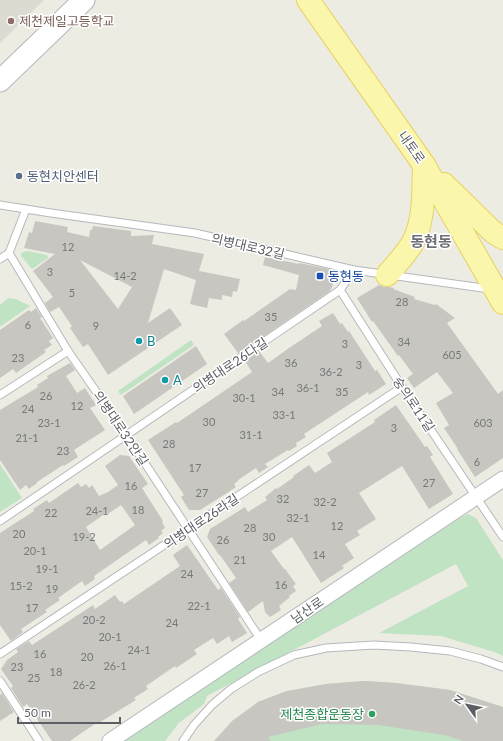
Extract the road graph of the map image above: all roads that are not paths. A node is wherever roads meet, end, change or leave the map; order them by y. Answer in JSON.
{"nodes":[{"id":1,"x":84,"y":0,"type":"edge"},
{"id":2,"x":308,"y":0,"type":"edge"},
{"id":3,"x":0,"y":81,"type":"edge"},
{"id":4,"x":424,"y":166,"type":"junction"},
{"id":5,"x":0,"y":205,"type":"edge"},
{"id":6,"x":26,"y":209,"type":"junction"},
{"id":7,"x":503,"y":238,"type":"edge"},
{"id":8,"x":9,"y":253,"type":"junction"},
{"id":9,"x":0,"y":259,"type":"edge"},
{"id":10,"x":354,"y":270,"type":"junction"},
{"id":11,"x":387,"y":275,"type":"junction"},
{"id":12,"x":340,"y":290,"type":"junction"},
{"id":13,"x":501,"y":294,"type":"edge"},
{"id":14,"x":68,"y":351,"type":"junction"},
{"id":15,"x":402,"y":387,"type":"junction"},
{"id":16,"x":0,"y":395,"type":"edge"},
{"id":17,"x":127,"y":436,"type":"junction"},
{"id":18,"x":503,"y":479,"type":"edge"},
{"id":19,"x":476,"y":497,"type":"junction"},
{"id":20,"x":0,"y":521,"type":"edge"},
{"id":21,"x":189,"y":529,"type":"junction"},
{"id":22,"x":503,"y":537,"type":"edge"},
{"id":23,"x":261,"y":640,"type":"junction"},
{"id":24,"x":0,"y":654,"type":"edge"},
{"id":25,"x":503,"y":667,"type":"edge"},
{"id":26,"x":0,"y":682,"type":"edge"},
{"id":27,"x":39,"y":741,"type":"edge"},
{"id":28,"x":110,"y":741,"type":"edge"},
{"id":29,"x":183,"y":741,"type":"edge"}],
"edges":[{"from":1,"to":3,"type":"street"},
{"from":2,"to":4,"type":"main road","name":"내토로"},
{"from":4,"to":7,"type":"main road"},
{"from":4,"to":11,"type":"main road"},
{"from":4,"to":13,"type":"main road","name":"내토로"},
{"from":5,"to":6,"type":"lane","name":"의병대로32길"},
{"from":6,"to":8,"type":"lane"},
{"from":6,"to":10,"type":"lane","name":"의병대로32길"},
{"from":8,"to":9,"type":"lane"},
{"from":8,"to":14,"type":"lane","name":"의병대로32안길"},
{"from":10,"to":11,"type":"lane","name":"의병대로32길"},
{"from":10,"to":12,"type":"lane"},
{"from":11,"to":13,"type":"lane","name":"의병대로32길"},
{"from":12,"to":15,"type":"lane","name":"숭의로11길"},
{"from":12,"to":17,"type":"lane","name":"의병대로26다길"},
{"from":14,"to":16,"type":"lane"},
{"from":14,"to":17,"type":"lane","name":"의병대로32안길"},
{"from":15,"to":19,"type":"lane","name":"숭의로11길"},
{"from":15,"to":21,"type":"lane","name":"의병대로26라길"},
{"from":17,"to":20,"type":"lane","name":"의병대로26다길"},
{"from":17,"to":21,"type":"lane","name":"의병대로32안길"},
{"from":18,"to":19,"type":"street","name":"남산로"},
{"from":19,"to":22,"type":"lane","name":"숭의로11길"},
{"from":19,"to":23,"type":"street","name":"남산로"},
{"from":21,"to":23,"type":"lane","name":"의병대로32안길"},
{"from":21,"to":24,"type":"lane","name":"의병대로26라길"},
{"from":23,"to":28,"type":"street","name":"남산로"},
{"from":25,"to":29,"type":"lane"},
{"from":26,"to":27,"type":"lane"}]}
